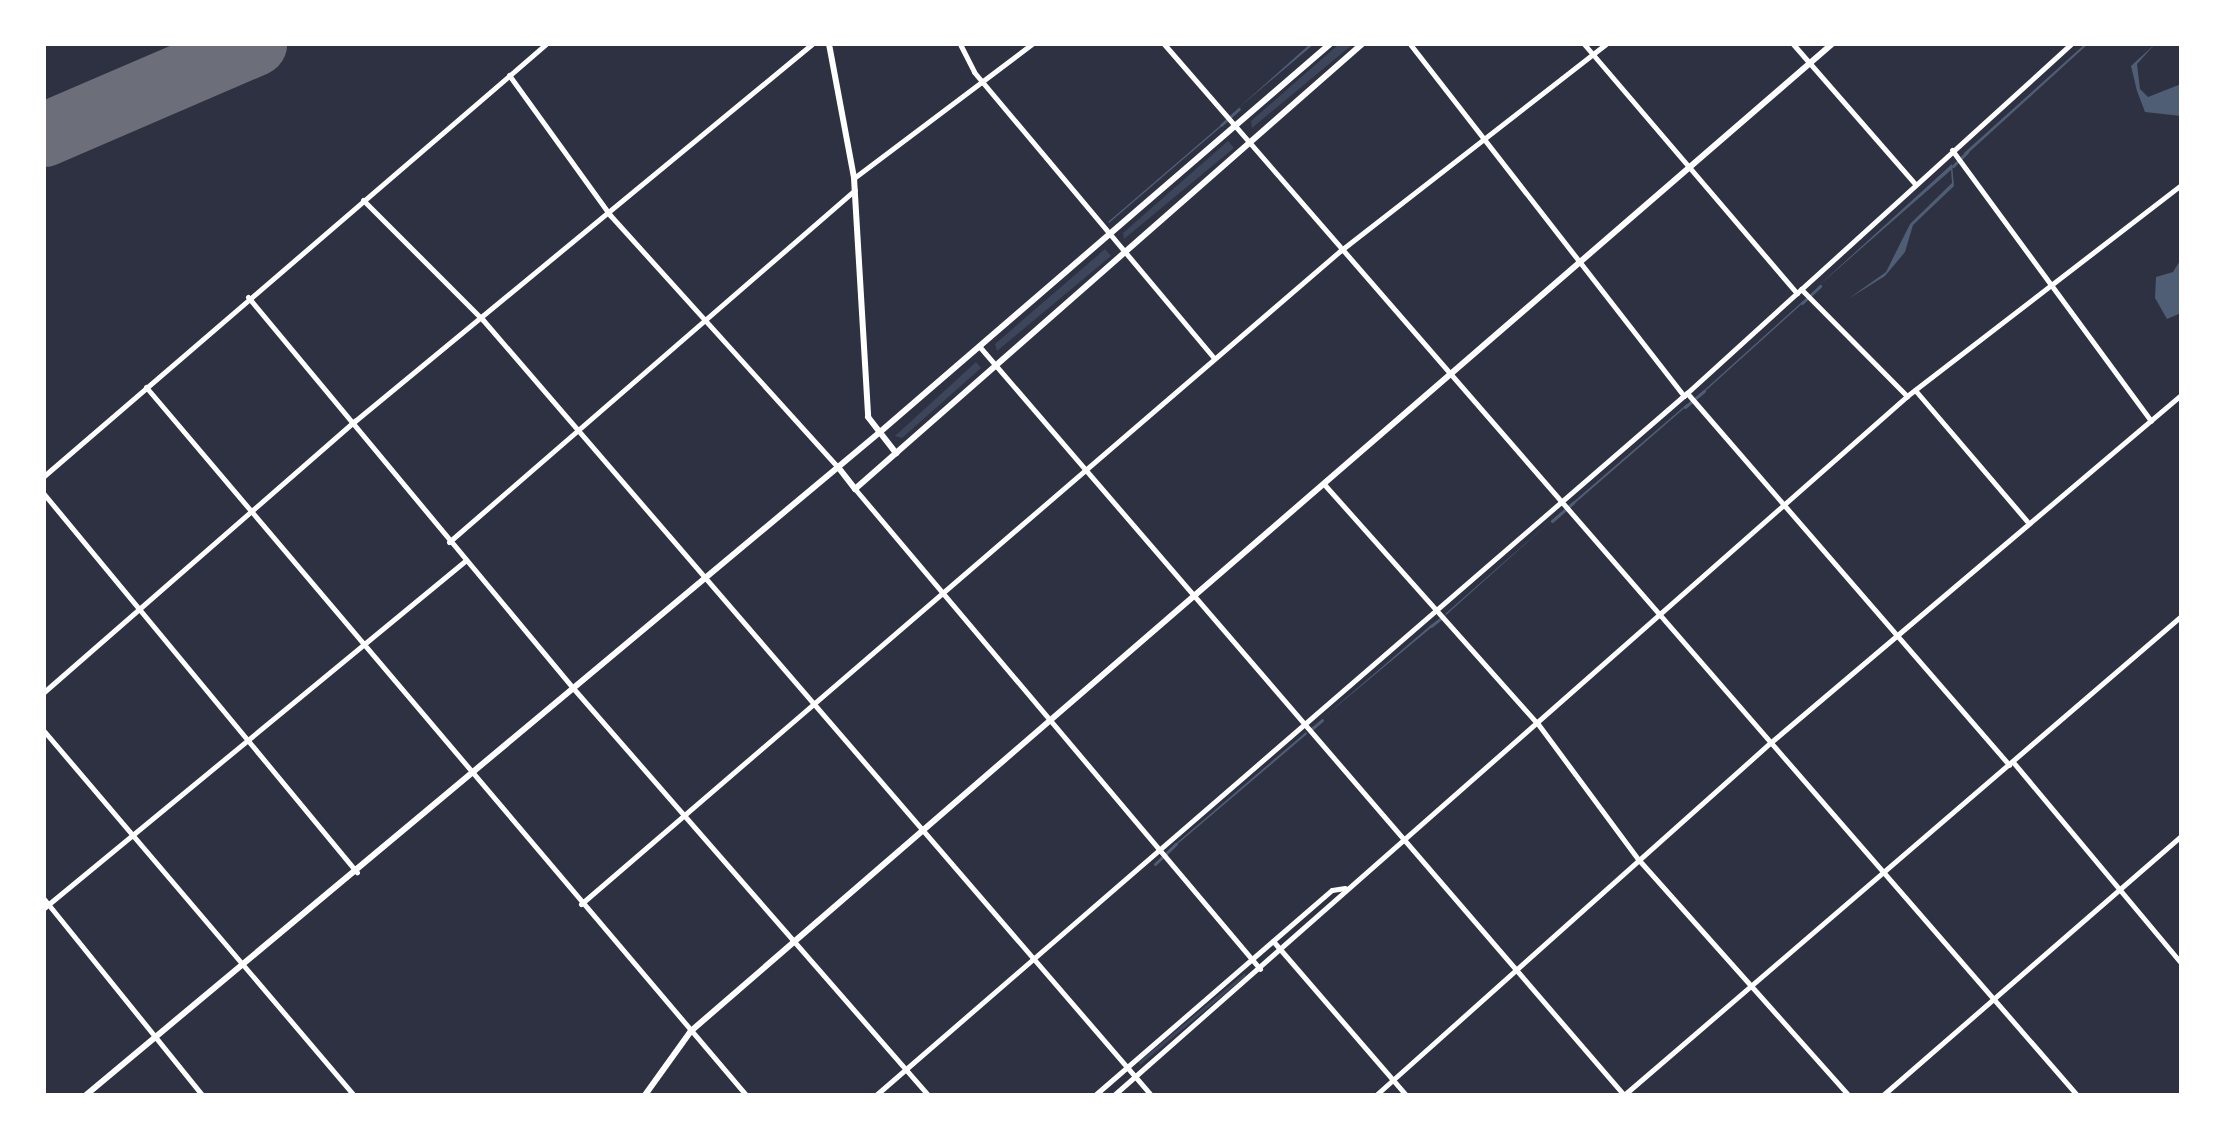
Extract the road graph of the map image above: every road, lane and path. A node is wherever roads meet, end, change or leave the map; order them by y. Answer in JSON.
{"nodes":[{"id":1,"x":546,"y":44,"type":"edge"},
{"id":2,"x":812,"y":44,"type":"edge"},
{"id":3,"x":829,"y":44,"type":"edge"},
{"id":4,"x":960,"y":44,"type":"edge"},
{"id":5,"x":1032,"y":44,"type":"edge"},
{"id":6,"x":1164,"y":44,"type":"edge"},
{"id":7,"x":1330,"y":44,"type":"edge"},
{"id":8,"x":1362,"y":44,"type":"edge"},
{"id":9,"x":1410,"y":44,"type":"edge"},
{"id":10,"x":1584,"y":44,"type":"edge"},
{"id":11,"x":1606,"y":44,"type":"edge"},
{"id":12,"x":1793,"y":44,"type":"edge"},
{"id":13,"x":1832,"y":44,"type":"edge"},
{"id":14,"x":2071,"y":44,"type":"edge"},
{"id":15,"x":1593,"y":55,"type":"junction"},
{"id":16,"x":1810,"y":64,"type":"junction"},
{"id":17,"x":509,"y":75,"type":"junction"},
{"id":18,"x":982,"y":82,"type":"junction"},
{"id":19,"x":1230,"y":121,"type":"junction"},
{"id":20,"x":1484,"y":139,"type":"junction"},
{"id":21,"x":1249,"y":143,"type":"junction"},
{"id":22,"x":1952,"y":150,"type":"junction"},
{"id":23,"x":1691,"y":170,"type":"junction"},
{"id":24,"x":854,"y":178,"type":"junction"},
{"id":25,"x":1915,"y":184,"type":"junction"},
{"id":26,"x":2181,"y":185,"type":"edge"},
{"id":27,"x":855,"y":190,"type":"junction"},
{"id":28,"x":363,"y":200,"type":"junction"},
{"id":29,"x":610,"y":215,"type":"junction"},
{"id":30,"x":1108,"y":235,"type":"junction"},
{"id":31,"x":1340,"y":251,"type":"junction"},
{"id":32,"x":1124,"y":253,"type":"junction"},
{"id":33,"x":1580,"y":263,"type":"junction"},
{"id":34,"x":2052,"y":286,"type":"junction"},
{"id":35,"x":1799,"y":291,"type":"junction"},
{"id":36,"x":248,"y":297,"type":"junction"},
{"id":37,"x":703,"y":319,"type":"junction"},
{"id":38,"x":483,"y":320,"type":"junction"},
{"id":39,"x":979,"y":346,"type":"junction"},
{"id":40,"x":1214,"y":358,"type":"junction"},
{"id":41,"x":996,"y":365,"type":"junction"},
{"id":42,"x":1446,"y":375,"type":"junction"},
{"id":43,"x":146,"y":387,"type":"junction"},
{"id":44,"x":1915,"y":390,"type":"junction"},
{"id":45,"x":1686,"y":395,"type":"junction"},
{"id":46,"x":2181,"y":395,"type":"edge"},
{"id":47,"x":1907,"y":396,"type":"junction"},
{"id":48,"x":355,"y":421,"type":"junction"},
{"id":49,"x":2151,"y":421,"type":"junction"},
{"id":50,"x":576,"y":428,"type":"junction"},
{"id":51,"x":880,"y":432,"type":"junction"},
{"id":52,"x":896,"y":453,"type":"junction"},
{"id":53,"x":838,"y":467,"type":"junction"},
{"id":54,"x":1086,"y":468,"type":"junction"},
{"id":55,"x":44,"y":476,"type":"edge"},
{"id":56,"x":1323,"y":482,"type":"junction"},
{"id":57,"x":855,"y":489,"type":"junction"},
{"id":58,"x":44,"y":494,"type":"edge"},
{"id":59,"x":1786,"y":505,"type":"junction"},
{"id":60,"x":1563,"y":508,"type":"junction"},
{"id":61,"x":257,"y":511,"type":"junction"},
{"id":62,"x":2027,"y":521,"type":"junction"},
{"id":63,"x":449,"y":542,"type":"junction"},
{"id":64,"x":465,"y":561,"type":"junction"},
{"id":65,"x":703,"y":578,"type":"junction"},
{"id":66,"x":939,"y":591,"type":"junction"},
{"id":67,"x":1191,"y":594,"type":"junction"},
{"id":68,"x":141,"y":612,"type":"junction"},
{"id":69,"x":1433,"y":612,"type":"junction"},
{"id":70,"x":1657,"y":616,"type":"junction"},
{"id":71,"x":2181,"y":616,"type":"edge"},
{"id":72,"x":1897,"y":633,"type":"junction"},
{"id":73,"x":367,"y":643,"type":"junction"},
{"id":74,"x":573,"y":688,"type":"junction"},
{"id":75,"x":44,"y":692,"type":"edge"},
{"id":76,"x":810,"y":704,"type":"junction"},
{"id":77,"x":1047,"y":720,"type":"junction"},
{"id":78,"x":1538,"y":724,"type":"junction"},
{"id":79,"x":1309,"y":727,"type":"junction"},
{"id":80,"x":44,"y":731,"type":"edge"},
{"id":81,"x":247,"y":741,"type":"junction"},
{"id":82,"x":1770,"y":743,"type":"junction"},
{"id":83,"x":2011,"y":763,"type":"junction"},
{"id":84,"x":471,"y":774,"type":"junction"},
{"id":85,"x":684,"y":813,"type":"junction"},
{"id":86,"x":131,"y":832,"type":"junction"},
{"id":87,"x":917,"y":832,"type":"junction"},
{"id":88,"x":2181,"y":836,"type":"edge"},
{"id":89,"x":1405,"y":837,"type":"junction"},
{"id":90,"x":1163,"y":853,"type":"junction"},
{"id":91,"x":1638,"y":859,"type":"junction"},
{"id":92,"x":357,"y":872,"type":"junction"},
{"id":93,"x":1885,"y":874,"type":"junction"},
{"id":94,"x":1345,"y":888,"type":"junction"},
{"id":95,"x":2118,"y":890,"type":"junction"},
{"id":96,"x":45,"y":904,"type":"edge"},
{"id":97,"x":581,"y":904,"type":"junction"},
{"id":98,"x":1273,"y":941,"type":"junction"},
{"id":99,"x":793,"y":942,"type":"junction"},
{"id":100,"x":1281,"y":951,"type":"junction"},
{"id":101,"x":1252,"y":959,"type":"junction"},
{"id":102,"x":1032,"y":961,"type":"junction"},
{"id":103,"x":2181,"y":963,"type":"edge"},
{"id":104,"x":244,"y":965,"type":"junction"},
{"id":105,"x":1516,"y":968,"type":"junction"},
{"id":106,"x":1260,"y":969,"type":"junction"},
{"id":107,"x":1748,"y":985,"type":"junction"},
{"id":108,"x":1995,"y":997,"type":"junction"},
{"id":109,"x":691,"y":1031,"type":"junction"},
{"id":110,"x":154,"y":1035,"type":"junction"},
{"id":111,"x":1127,"y":1067,"type":"junction"},
{"id":112,"x":906,"y":1069,"type":"junction"},
{"id":113,"x":1135,"y":1077,"type":"junction"},
{"id":114,"x":1393,"y":1080,"type":"junction"},
{"id":115,"x":86,"y":1095,"type":"edge"},
{"id":116,"x":202,"y":1095,"type":"edge"},
{"id":117,"x":354,"y":1095,"type":"edge"},
{"id":118,"x":645,"y":1095,"type":"edge"},
{"id":119,"x":746,"y":1095,"type":"edge"},
{"id":120,"x":876,"y":1095,"type":"edge"},
{"id":121,"x":928,"y":1095,"type":"edge"},
{"id":122,"x":1095,"y":1095,"type":"edge"},
{"id":123,"x":1114,"y":1095,"type":"edge"},
{"id":124,"x":1151,"y":1095,"type":"edge"},
{"id":125,"x":1376,"y":1095,"type":"edge"},
{"id":126,"x":1406,"y":1095,"type":"edge"},
{"id":127,"x":1624,"y":1095,"type":"edge"},
{"id":128,"x":1848,"y":1095,"type":"edge"},
{"id":129,"x":1883,"y":1095,"type":"edge"},
{"id":130,"x":2077,"y":1095,"type":"edge"}],
"edges":[{"from":1,"to":17,"type":"street"},
{"from":2,"to":29,"type":"street"},
{"from":3,"to":24,"type":"street"},
{"from":4,"to":18,"type":"street"},
{"from":5,"to":18,"type":"street"},
{"from":6,"to":19,"type":"street"},
{"from":7,"to":19,"type":"street"},
{"from":8,"to":21,"type":"street"},
{"from":9,"to":20,"type":"street"},
{"from":10,"to":15,"type":"street"},
{"from":11,"to":15,"type":"street"},
{"from":12,"to":16,"type":"street"},
{"from":13,"to":16,"type":"street"},
{"from":14,"to":22,"type":"street"},
{"from":15,"to":20,"type":"street"},
{"from":15,"to":23,"type":"street"},
{"from":16,"to":23,"type":"street"},
{"from":16,"to":25,"type":"street"},
{"from":17,"to":28,"type":"street"},
{"from":17,"to":29,"type":"street"},
{"from":18,"to":24,"type":"street"},
{"from":18,"to":30,"type":"street"},
{"from":19,"to":21,"type":"street"},
{"from":19,"to":30,"type":"street"},
{"from":20,"to":31,"type":"street"},
{"from":20,"to":33,"type":"street"},
{"from":21,"to":31,"type":"street"},
{"from":21,"to":32,"type":"street"},
{"from":22,"to":25,"type":"street"},
{"from":22,"to":34,"type":"street"},
{"from":23,"to":33,"type":"street"},
{"from":23,"to":35,"type":"street"},
{"from":24,"to":27,"type":"street"},
{"from":25,"to":35,"type":"street"},
{"from":26,"to":34,"type":"street"},
{"from":27,"to":37,"type":"street"},
{"from":27,"to":51,"type":"street"},
{"from":28,"to":36,"type":"street"},
{"from":28,"to":38,"type":"street"},
{"from":29,"to":37,"type":"street"},
{"from":29,"to":38,"type":"street"},
{"from":30,"to":32,"type":"street"},
{"from":30,"to":39,"type":"street"},
{"from":31,"to":40,"type":"street"},
{"from":31,"to":42,"type":"street"},
{"from":32,"to":40,"type":"street"},
{"from":32,"to":41,"type":"street"},
{"from":33,"to":42,"type":"street"},
{"from":33,"to":45,"type":"street"},
{"from":34,"to":44,"type":"street"},
{"from":34,"to":49,"type":"street"},
{"from":35,"to":45,"type":"street"},
{"from":35,"to":47,"type":"street"},
{"from":36,"to":43,"type":"street"},
{"from":36,"to":48,"type":"street"},
{"from":37,"to":50,"type":"street"},
{"from":37,"to":53,"type":"street"},
{"from":38,"to":48,"type":"street"},
{"from":38,"to":50,"type":"street"},
{"from":39,"to":41,"type":"street"},
{"from":39,"to":51,"type":"street"},
{"from":40,"to":54,"type":"street"},
{"from":41,"to":52,"type":"street"},
{"from":41,"to":54,"type":"street"},
{"from":42,"to":56,"type":"street"},
{"from":42,"to":60,"type":"street"},
{"from":43,"to":55,"type":"street"},
{"from":43,"to":61,"type":"street"},
{"from":44,"to":47,"type":"street"},
{"from":44,"to":62,"type":"street"},
{"from":45,"to":59,"type":"street"},
{"from":45,"to":60,"type":"street"},
{"from":46,"to":49,"type":"street"},
{"from":47,"to":59,"type":"street"},
{"from":48,"to":61,"type":"street"},
{"from":48,"to":63,"type":"street"},
{"from":49,"to":62,"type":"street"},
{"from":50,"to":63,"type":"street"},
{"from":50,"to":65,"type":"street"},
{"from":51,"to":52,"type":"street"},
{"from":51,"to":53,"type":"street"},
{"from":52,"to":57,"type":"street"},
{"from":53,"to":57,"type":"street"},
{"from":53,"to":65,"type":"street"},
{"from":54,"to":66,"type":"street"},
{"from":54,"to":67,"type":"street"},
{"from":56,"to":67,"type":"street"},
{"from":56,"to":69,"type":"street"},
{"from":57,"to":66,"type":"street"},
{"from":58,"to":68,"type":"street"},
{"from":59,"to":70,"type":"street"},
{"from":59,"to":72,"type":"street"},
{"from":60,"to":69,"type":"street"},
{"from":60,"to":70,"type":"street"},
{"from":61,"to":68,"type":"street"},
{"from":61,"to":73,"type":"street"},
{"from":62,"to":72,"type":"street"},
{"from":63,"to":64,"type":"street"},
{"from":64,"to":73,"type":"street"},
{"from":64,"to":74,"type":"street"},
{"from":65,"to":74,"type":"street"},
{"from":65,"to":76,"type":"street"},
{"from":66,"to":76,"type":"street"},
{"from":66,"to":77,"type":"street"},
{"from":67,"to":77,"type":"street"},
{"from":67,"to":79,"type":"street"},
{"from":68,"to":75,"type":"street"},
{"from":68,"to":81,"type":"street"},
{"from":69,"to":78,"type":"street"},
{"from":69,"to":79,"type":"street"},
{"from":70,"to":78,"type":"street"},
{"from":70,"to":82,"type":"street"},
{"from":71,"to":83,"type":"street"},
{"from":72,"to":82,"type":"street"},
{"from":72,"to":83,"type":"street"},
{"from":73,"to":81,"type":"street"},
{"from":73,"to":84,"type":"street"},
{"from":74,"to":84,"type":"street"},
{"from":74,"to":85,"type":"street"},
{"from":76,"to":85,"type":"street"},
{"from":76,"to":87,"type":"street"},
{"from":77,"to":87,"type":"street"},
{"from":77,"to":90,"type":"street"},
{"from":78,"to":89,"type":"street"},
{"from":78,"to":91,"type":"street"},
{"from":79,"to":89,"type":"street"},
{"from":79,"to":90,"type":"street"},
{"from":80,"to":86,"type":"street"},
{"from":81,"to":86,"type":"street"},
{"from":81,"to":92,"type":"street"},
{"from":82,"to":91,"type":"street"},
{"from":82,"to":93,"type":"street"},
{"from":83,"to":93,"type":"street"},
{"from":83,"to":95,"type":"street"},
{"from":84,"to":92,"type":"street"},
{"from":84,"to":97,"type":"street"},
{"from":85,"to":97,"type":"street"},
{"from":85,"to":99,"type":"street"},
{"from":86,"to":96,"type":"street"},
{"from":86,"to":104,"type":"street"},
{"from":87,"to":99,"type":"street"},
{"from":87,"to":102,"type":"street"},
{"from":88,"to":95,"type":"street"},
{"from":89,"to":94,"type":"street"},
{"from":89,"to":105,"type":"street"},
{"from":90,"to":101,"type":"street"},
{"from":90,"to":102,"type":"street"},
{"from":91,"to":105,"type":"street"},
{"from":91,"to":107,"type":"street"},
{"from":92,"to":104,"type":"street"},
{"from":93,"to":107,"type":"street"},
{"from":93,"to":108,"type":"street"},
{"from":94,"to":98,"type":"street"},
{"from":94,"to":100,"type":"street"},
{"from":95,"to":103,"type":"street"},
{"from":95,"to":108,"type":"street"},
{"from":96,"to":110,"type":"street"},
{"from":97,"to":109,"type":"street"},
{"from":98,"to":100,"type":"street"},
{"from":98,"to":101,"type":"street"},
{"from":99,"to":109,"type":"street"},
{"from":99,"to":112,"type":"street"},
{"from":100,"to":106,"type":"street"},
{"from":100,"to":114,"type":"street"},
{"from":101,"to":106,"type":"street"},
{"from":101,"to":111,"type":"street"},
{"from":102,"to":111,"type":"street"},
{"from":102,"to":112,"type":"street"},
{"from":104,"to":110,"type":"street"},
{"from":104,"to":117,"type":"street"},
{"from":105,"to":114,"type":"street"},
{"from":105,"to":127,"type":"street"},
{"from":106,"to":113,"type":"street"},
{"from":107,"to":127,"type":"street"},
{"from":107,"to":128,"type":"street"},
{"from":108,"to":129,"type":"street"},
{"from":108,"to":130,"type":"street"},
{"from":109,"to":118,"type":"street"},
{"from":109,"to":119,"type":"street"},
{"from":110,"to":115,"type":"street"},
{"from":110,"to":116,"type":"street"},
{"from":111,"to":113,"type":"street"},
{"from":111,"to":122,"type":"street"},
{"from":112,"to":120,"type":"street"},
{"from":112,"to":121,"type":"street"},
{"from":113,"to":123,"type":"street"},
{"from":113,"to":124,"type":"street"},
{"from":114,"to":125,"type":"street"},
{"from":114,"to":126,"type":"street"}]}
